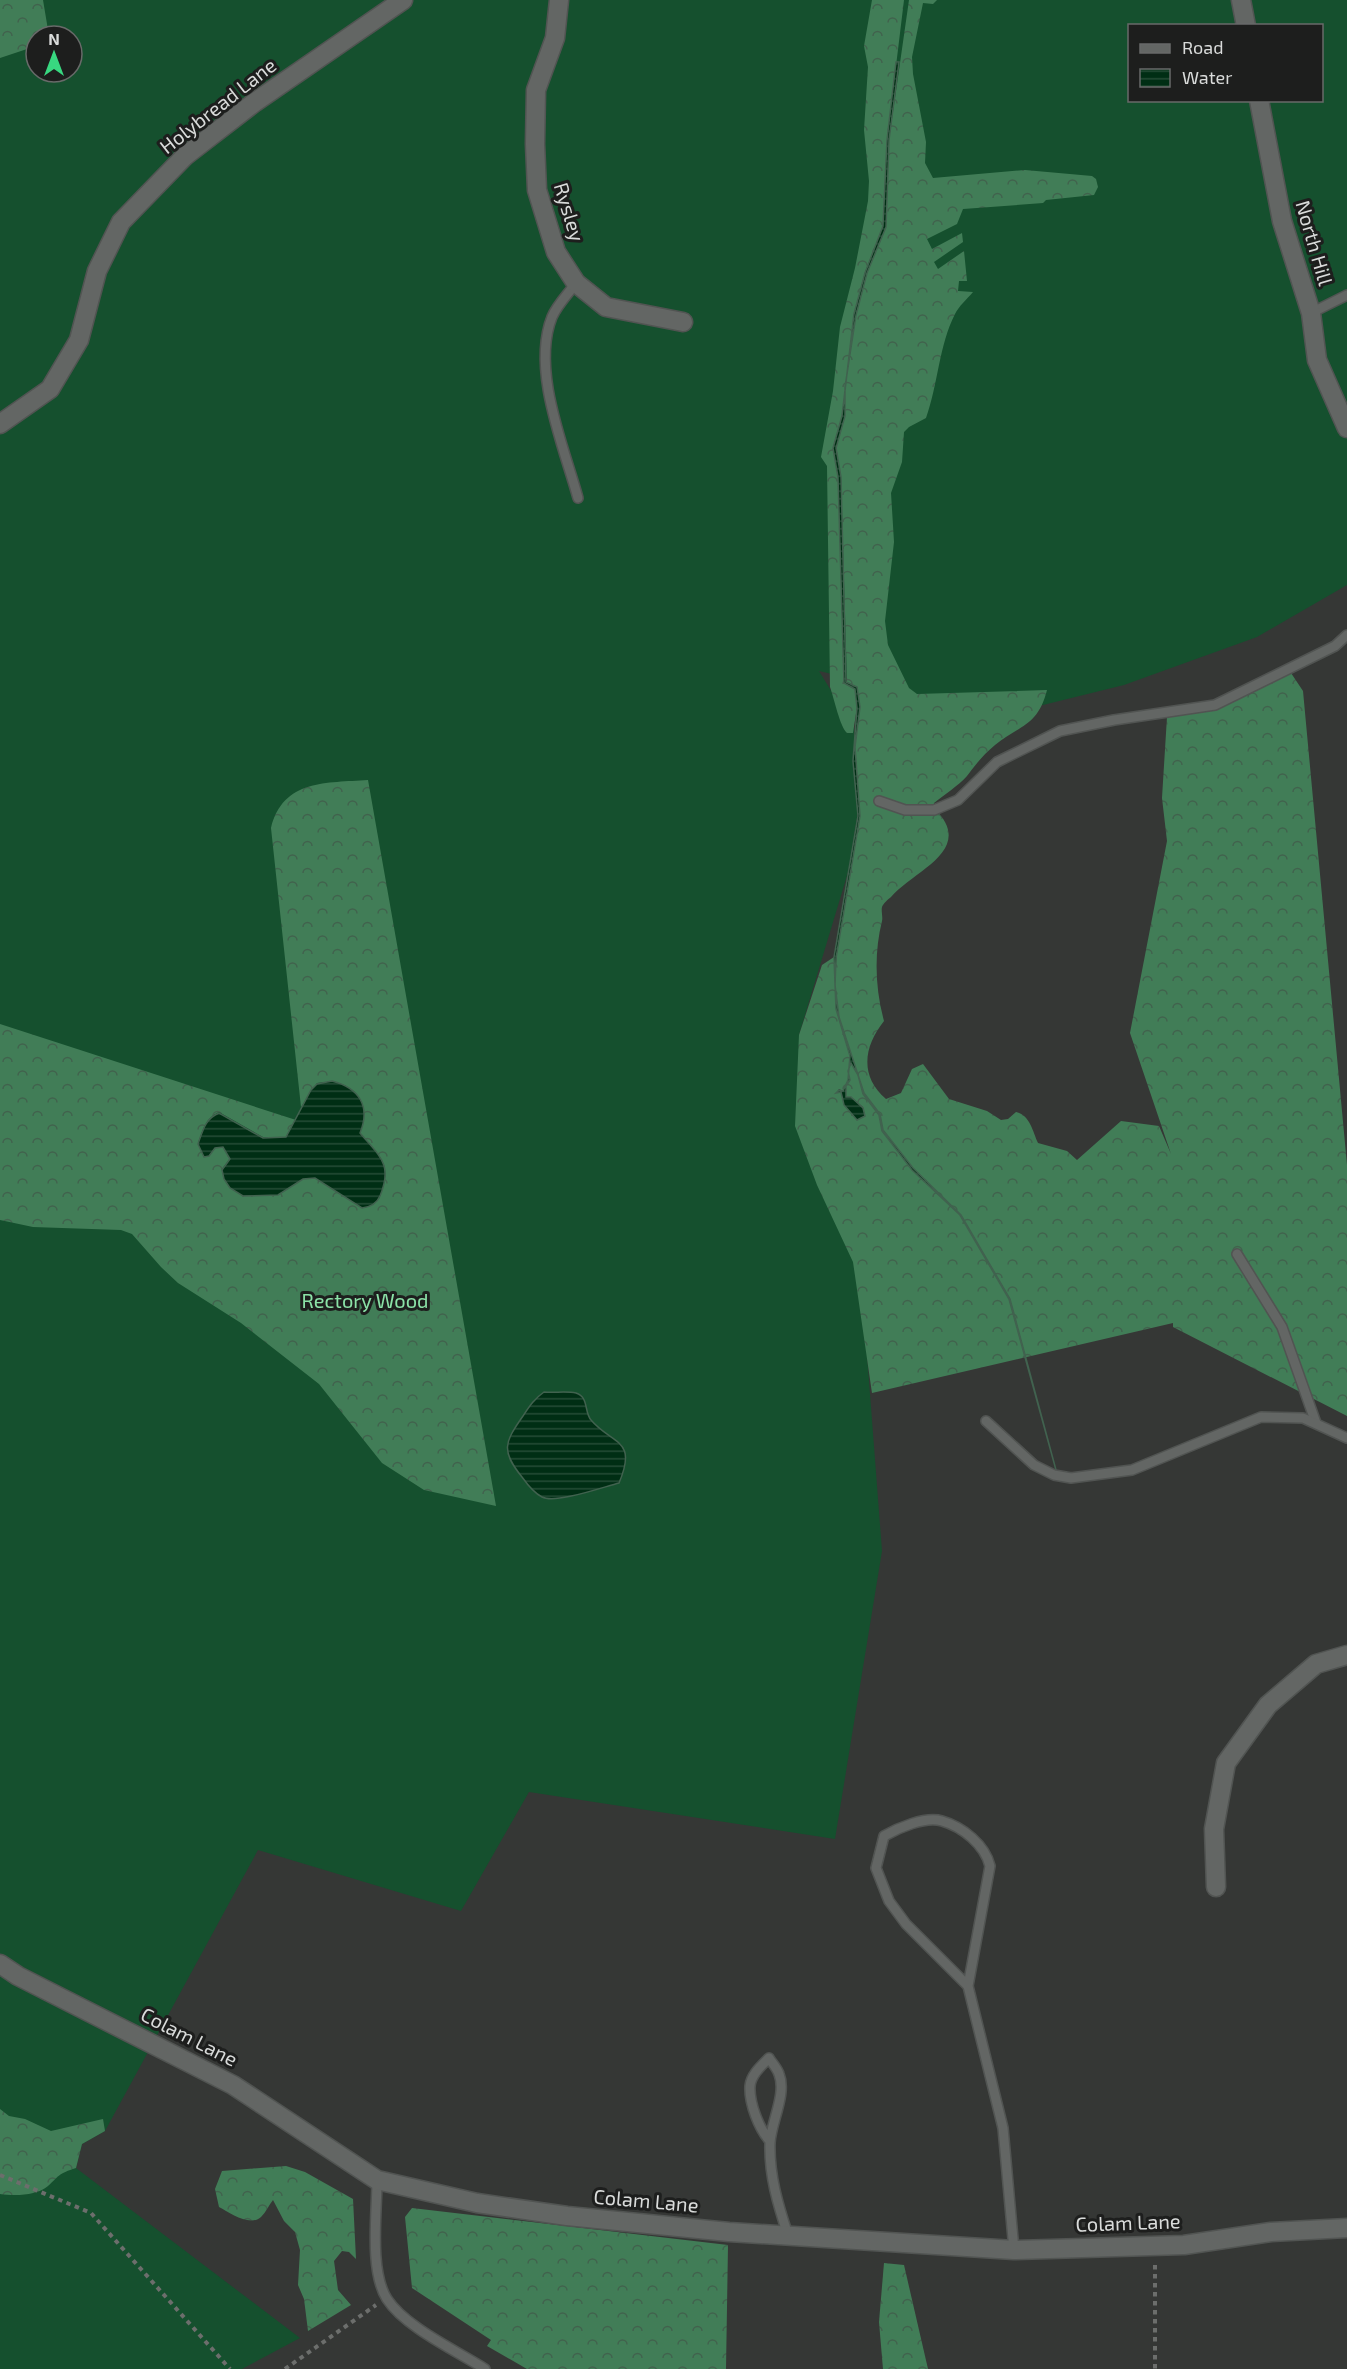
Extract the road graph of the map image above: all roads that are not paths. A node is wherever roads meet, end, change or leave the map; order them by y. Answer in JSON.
{"nodes":[{"id":1,"x":403,"y":0,"type":"edge"},
{"id":2,"x":559,"y":0,"type":"edge"},
{"id":3,"x":1241,"y":0,"type":"edge"},
{"id":4,"x":1246,"y":24,"type":"edge"},
{"id":5,"x":1259,"y":102,"type":"edge"},
{"id":6,"x":576,"y":283,"type":"junction"},
{"id":7,"x":1347,"y":295,"type":"edge"},
{"id":8,"x":1311,"y":314,"type":"junction"},
{"id":9,"x":682,"y":322,"type":"dead end"},
{"id":10,"x":0,"y":424,"type":"edge"},
{"id":11,"x":1347,"y":428,"type":"edge"},
{"id":12,"x":578,"y":498,"type":"dead end"},
{"id":13,"x":1347,"y":635,"type":"edge"},
{"id":14,"x":879,"y":801,"type":"dead end"},
{"id":15,"x":1237,"y":1254,"type":"dead end"},
{"id":16,"x":986,"y":1420,"type":"dead end"},
{"id":17,"x":1316,"y":1424,"type":"junction"},
{"id":18,"x":1347,"y":1438,"type":"edge"},
{"id":19,"x":1347,"y":1655,"type":"edge"},
{"id":20,"x":1216,"y":1887,"type":"dead end"},
{"id":21,"x":0,"y":1964,"type":"edge"},
{"id":22,"x":968,"y":1986,"type":"junction"},
{"id":23,"x":770,"y":2141,"type":"junction"},
{"id":24,"x":377,"y":2180,"type":"junction"},
{"id":25,"x":1347,"y":2228,"type":"edge"},
{"id":26,"x":788,"y":2235,"type":"junction"},
{"id":27,"x":1014,"y":2250,"type":"junction"},
{"id":28,"x":485,"y":2369,"type":"edge"}],
"edges":[{"from":1,"to":10,"type":"street","name":"Holybread Lane"},
{"from":2,"to":6,"type":"street","name":"Rysley"},
{"from":3,"to":4,"type":"street"},
{"from":5,"to":8,"type":"street","name":"North Hill"},
{"from":6,"to":9,"type":"street","name":"Rysley"},
{"from":6,"to":12,"type":"lane"},
{"from":7,"to":8,"type":"lane"},
{"from":8,"to":11,"type":"street","name":"North Hill"},
{"from":13,"to":14,"type":"lane"},
{"from":15,"to":17,"type":"lane"},
{"from":16,"to":17,"type":"lane"},
{"from":17,"to":18,"type":"lane"},
{"from":19,"to":20,"type":"street"},
{"from":21,"to":24,"type":"street","name":"Colam Lane"},
{"from":22,"to":22,"type":"lane"},
{"from":22,"to":27,"type":"lane"},
{"from":23,"to":23,"type":"lane"},
{"from":23,"to":26,"type":"lane"},
{"from":24,"to":26,"type":"street","name":"Colam Lane"},
{"from":24,"to":28,"type":"lane"},
{"from":25,"to":27,"type":"street","name":"Colam Lane"},
{"from":26,"to":27,"type":"street","name":"Colam Lane"}]}
